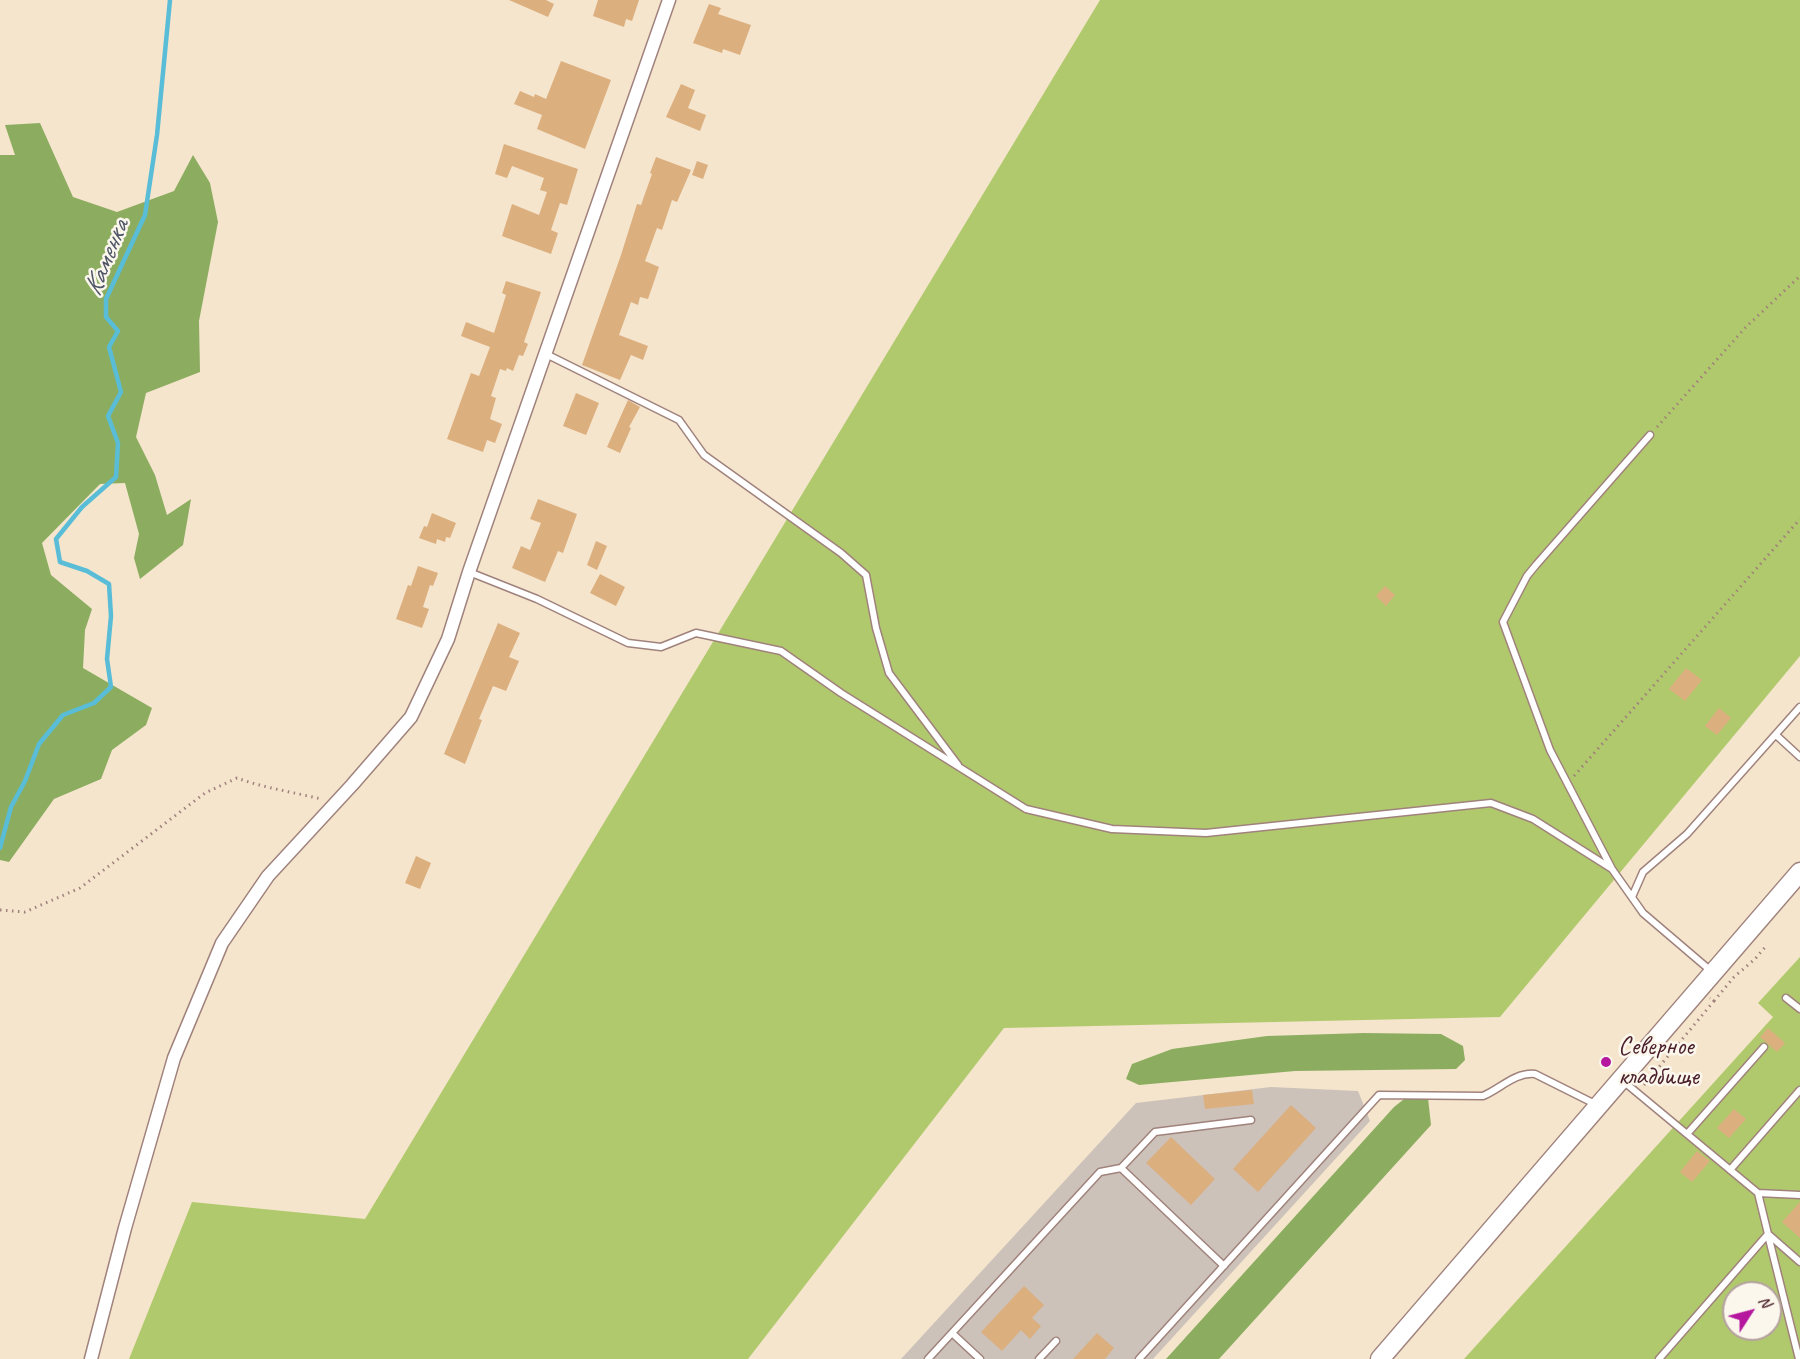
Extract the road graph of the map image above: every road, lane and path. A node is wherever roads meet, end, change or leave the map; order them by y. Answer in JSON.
{"nodes":[{"id":1,"x":669,"y":0,"type":"edge"},
{"id":2,"x":1800,"y":276,"type":"edge"},
{"id":3,"x":546,"y":354,"type":"junction"},
{"id":4,"x":1650,"y":435,"type":"joint"},
{"id":5,"x":1800,"y":519,"type":"edge"},
{"id":6,"x":469,"y":572,"type":"junction"},
{"id":7,"x":1800,"y":707,"type":"edge"},
{"id":8,"x":1776,"y":735,"type":"junction"},
{"id":9,"x":1800,"y":757,"type":"edge"},
{"id":10,"x":960,"y":768,"type":"junction"},
{"id":11,"x":1567,"y":784,"type":"junction"},
{"id":12,"x":336,"y":803,"type":"junction"},
{"id":13,"x":1612,"y":869,"type":"junction"},
{"id":14,"x":1800,"y":872,"type":"edge"},
{"id":15,"x":1632,"y":897,"type":"junction"},
{"id":16,"x":0,"y":910,"type":"edge"},
{"id":17,"x":1766,"y":946,"type":"dead end"},
{"id":18,"x":1713,"y":974,"type":"junction"},
{"id":19,"x":1786,"y":998,"type":"dead end"},
{"id":20,"x":1714,"y":1001,"type":"dead end"},
{"id":21,"x":1800,"y":1009,"type":"edge"},
{"id":22,"x":1764,"y":1047,"type":"dead end"},
{"id":23,"x":1622,"y":1081,"type":"junction"},
{"id":24,"x":1800,"y":1090,"type":"edge"},
{"id":25,"x":1600,"y":1106,"type":"junction"},
{"id":26,"x":1251,"y":1120,"type":"dead end"},
{"id":27,"x":1688,"y":1134,"type":"junction"},
{"id":28,"x":1121,"y":1168,"type":"junction"},
{"id":29,"x":1730,"y":1170,"type":"junction"},
{"id":30,"x":1758,"y":1193,"type":"junction"},
{"id":31,"x":1800,"y":1195,"type":"edge"},
{"id":32,"x":1768,"y":1234,"type":"junction"},
{"id":33,"x":1800,"y":1262,"type":"edge"},
{"id":34,"x":1224,"y":1266,"type":"junction"},
{"id":35,"x":952,"y":1333,"type":"junction"},
{"id":36,"x":1056,"y":1341,"type":"dead end"},
{"id":37,"x":91,"y":1359,"type":"edge"},
{"id":38,"x":928,"y":1359,"type":"edge"},
{"id":39,"x":980,"y":1359,"type":"edge"},
{"id":40,"x":1039,"y":1359,"type":"edge"},
{"id":41,"x":1139,"y":1359,"type":"edge"},
{"id":42,"x":1380,"y":1359,"type":"edge"},
{"id":43,"x":1659,"y":1359,"type":"edge"},
{"id":44,"x":1799,"y":1359,"type":"edge"}],
"edges":[{"from":1,"to":3,"type":"street"},
{"from":2,"to":4,"type":"path"},
{"from":3,"to":6,"type":"street"},
{"from":3,"to":10,"type":"lane"},
{"from":4,"to":11,"type":"lane"},
{"from":5,"to":11,"type":"path"},
{"from":6,"to":10,"type":"lane"},
{"from":6,"to":12,"type":"street"},
{"from":7,"to":8,"type":"lane"},
{"from":8,"to":9,"type":"lane"},
{"from":8,"to":15,"type":"lane"},
{"from":10,"to":13,"type":"lane"},
{"from":11,"to":13,"type":"lane"},
{"from":12,"to":16,"type":"path"},
{"from":12,"to":37,"type":"street"},
{"from":13,"to":15,"type":"lane"},
{"from":14,"to":18,"type":"main road"},
{"from":15,"to":18,"type":"lane"},
{"from":17,"to":20,"type":"path"},
{"from":18,"to":23,"type":"main road"},
{"from":19,"to":21,"type":"lane"},
{"from":22,"to":27,"type":"lane"},
{"from":23,"to":25,"type":"main road"},
{"from":23,"to":27,"type":"lane"},
{"from":24,"to":29,"type":"lane"},
{"from":25,"to":34,"type":"lane"},
{"from":25,"to":42,"type":"main road"},
{"from":26,"to":28,"type":"lane"},
{"from":27,"to":29,"type":"lane"},
{"from":28,"to":34,"type":"lane"},
{"from":28,"to":35,"type":"lane"},
{"from":29,"to":30,"type":"lane"},
{"from":30,"to":31,"type":"lane"},
{"from":30,"to":32,"type":"lane"},
{"from":32,"to":33,"type":"lane"},
{"from":32,"to":43,"type":"lane"},
{"from":32,"to":44,"type":"lane"},
{"from":34,"to":41,"type":"lane"},
{"from":35,"to":38,"type":"lane"},
{"from":35,"to":39,"type":"lane"},
{"from":36,"to":40,"type":"lane"}]}
